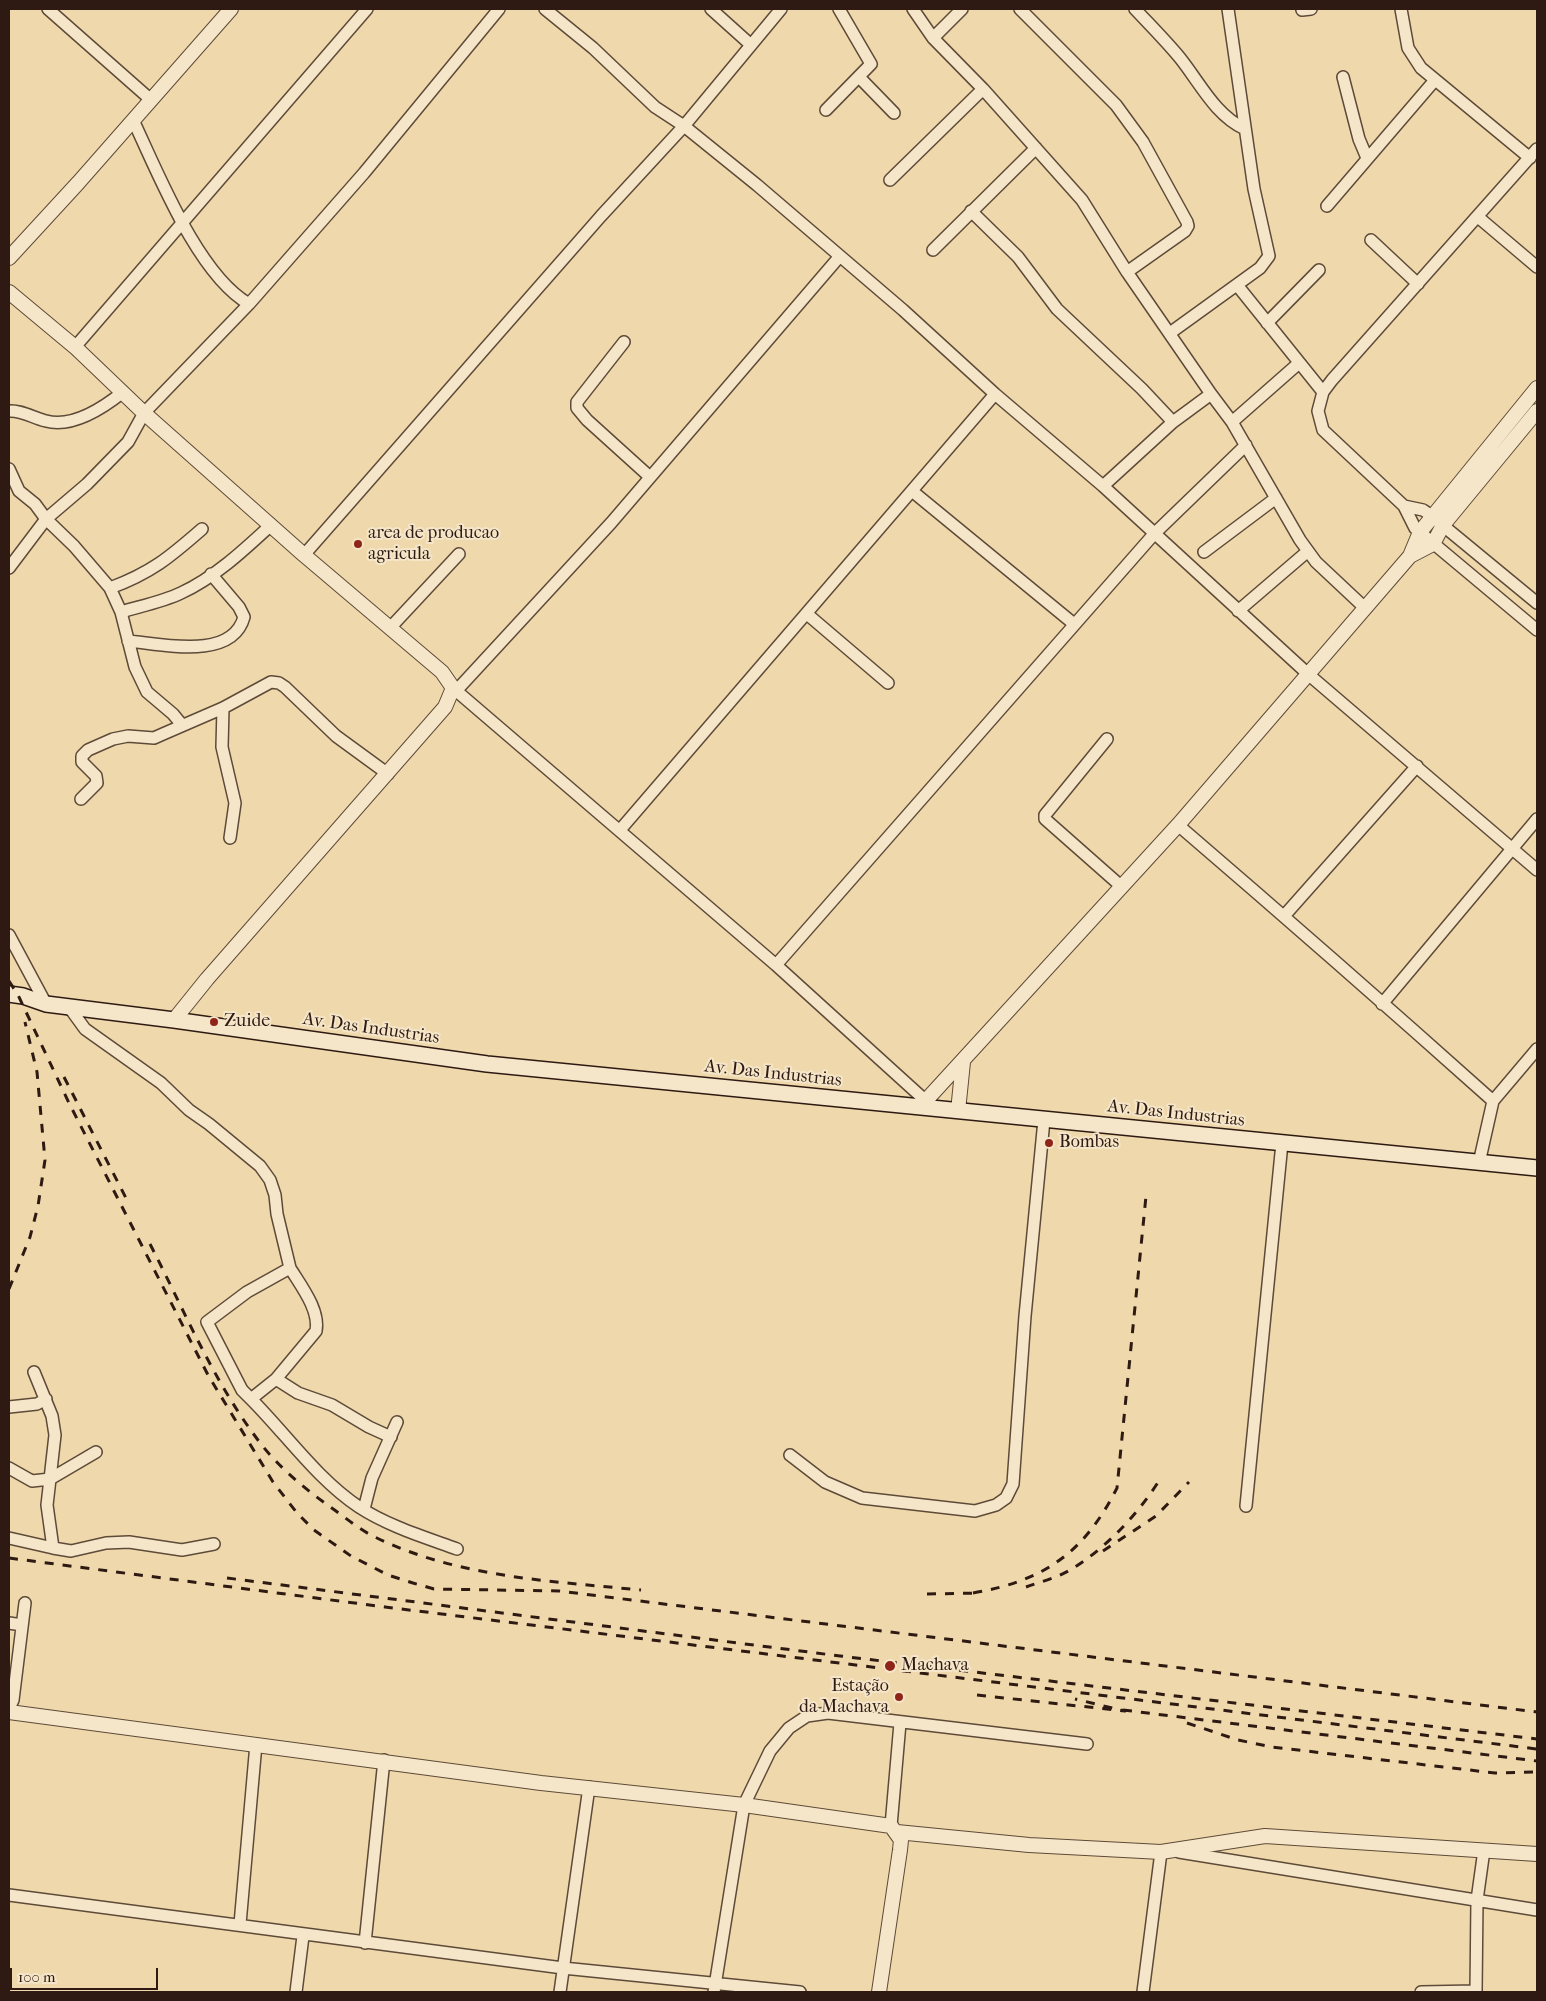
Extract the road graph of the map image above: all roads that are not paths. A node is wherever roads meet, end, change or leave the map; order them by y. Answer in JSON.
{"nodes":[{"id":1,"x":48,"y":9,"type":"edge"},
{"id":2,"x":230,"y":9,"type":"edge"},
{"id":3,"x":367,"y":9,"type":"edge"},
{"id":4,"x":499,"y":9,"type":"edge"},
{"id":5,"x":545,"y":9,"type":"edge"},
{"id":6,"x":711,"y":9,"type":"edge"},
{"id":7,"x":781,"y":9,"type":"edge"},
{"id":8,"x":839,"y":9,"type":"edge"},
{"id":9,"x":913,"y":9,"type":"edge"},
{"id":10,"x":962,"y":9,"type":"edge"},
{"id":11,"x":1020,"y":9,"type":"edge"},
{"id":12,"x":1135,"y":9,"type":"edge"},
{"id":13,"x":1228,"y":9,"type":"edge"},
{"id":14,"x":1401,"y":9,"type":"edge"},
{"id":15,"x":933,"y":38,"type":"junction"},
{"id":16,"x":750,"y":45,"type":"junction"},
{"id":17,"x":859,"y":77,"type":"junction"},
{"id":18,"x":1342,"y":77,"type":"dead end"},
{"id":19,"x":1435,"y":80,"type":"junction"},
{"id":20,"x":983,"y":89,"type":"junction"},
{"id":21,"x":150,"y":99,"type":"junction"},
{"id":22,"x":826,"y":110,"type":"dead end"},
{"id":23,"x":894,"y":113,"type":"dead end"},
{"id":24,"x":133,"y":120,"type":"junction"},
{"id":25,"x":684,"y":126,"type":"junction"},
{"id":26,"x":1245,"y":129,"type":"junction"},
{"id":27,"x":1036,"y":148,"type":"junction"},
{"id":28,"x":1533,"y":154,"type":"edge"},
{"id":29,"x":1367,"y":158,"type":"junction"},
{"id":30,"x":890,"y":180,"type":"dead end"},
{"id":31,"x":1327,"y":206,"type":"dead end"},
{"id":32,"x":971,"y":210,"type":"junction"},
{"id":33,"x":1478,"y":217,"type":"junction"},
{"id":34,"x":182,"y":224,"type":"junction"},
{"id":35,"x":1371,"y":240,"type":"dead end"},
{"id":36,"x":933,"y":250,"type":"dead end"},
{"id":37,"x":840,"y":256,"type":"junction"},
{"id":38,"x":9,"y":258,"type":"edge"},
{"id":39,"x":1537,"y":267,"type":"edge"},
{"id":40,"x":1319,"y":270,"type":"dead end"},
{"id":41,"x":1127,"y":272,"type":"junction"},
{"id":42,"x":1418,"y":284,"type":"junction"},
{"id":43,"x":1237,"y":285,"type":"junction"},
{"id":44,"x":9,"y":292,"type":"edge"},
{"id":45,"x":249,"y":304,"type":"junction"},
{"id":46,"x":1267,"y":323,"type":"junction"},
{"id":47,"x":1170,"y":333,"type":"junction"},
{"id":48,"x":624,"y":342,"type":"dead end"},
{"id":49,"x":75,"y":347,"type":"junction"},
{"id":50,"x":1299,"y":363,"type":"junction"},
{"id":51,"x":1537,"y":388,"type":"edge"},
{"id":52,"x":123,"y":392,"type":"junction"},
{"id":53,"x":1323,"y":392,"type":"junction"},
{"id":54,"x":995,"y":394,"type":"junction"},
{"id":55,"x":1211,"y":394,"type":"junction"},
{"id":56,"x":9,"y":411,"type":"edge"},
{"id":57,"x":1537,"y":411,"type":"edge"},
{"id":58,"x":144,"y":413,"type":"junction"},
{"id":59,"x":1173,"y":422,"type":"junction"},
{"id":60,"x":1232,"y":422,"type":"junction"},
{"id":61,"x":1246,"y":445,"type":"junction"},
{"id":62,"x":9,"y":469,"type":"edge"},
{"id":63,"x":650,"y":477,"type":"junction"},
{"id":64,"x":1103,"y":486,"type":"junction"},
{"id":65,"x":912,"y":491,"type":"junction"},
{"id":66,"x":1276,"y":498,"type":"junction"},
{"id":67,"x":1404,"y":506,"type":"junction"},
{"id":68,"x":46,"y":519,"type":"junction"},
{"id":69,"x":1437,"y":521,"type":"junction"},
{"id":70,"x":271,"y":525,"type":"junction"},
{"id":71,"x":202,"y":529,"type":"dead end"},
{"id":72,"x":1420,"y":532,"type":"junction"},
{"id":73,"x":1154,"y":534,"type":"junction"},
{"id":74,"x":1434,"y":544,"type":"junction"},
{"id":75,"x":1204,"y":552,"type":"dead end"},
{"id":76,"x":1308,"y":552,"type":"junction"},
{"id":77,"x":459,"y":554,"type":"dead end"},
{"id":78,"x":1477,"y":554,"type":"junction"},
{"id":79,"x":304,"y":555,"type":"junction"},
{"id":80,"x":1410,"y":556,"type":"junction"},
{"id":81,"x":9,"y":568,"type":"edge"},
{"id":82,"x":1464,"y":570,"type":"junction"},
{"id":83,"x":212,"y":574,"type":"junction"},
{"id":84,"x":110,"y":588,"type":"junction"},
{"id":85,"x":1537,"y":604,"type":"edge"},
{"id":86,"x":1365,"y":608,"type":"junction"},
{"id":87,"x":1238,"y":611,"type":"junction"},
{"id":88,"x":121,"y":612,"type":"junction"},
{"id":89,"x":806,"y":614,"type":"junction"},
{"id":90,"x":1074,"y":624,"type":"junction"},
{"id":91,"x":390,"y":628,"type":"junction"},
{"id":92,"x":1537,"y":630,"type":"edge"},
{"id":93,"x":128,"y":642,"type":"junction"},
{"id":94,"x":1308,"y":674,"type":"junction"},
{"id":95,"x":888,"y":683,"type":"dead end"},
{"id":96,"x":454,"y":690,"type":"junction"},
{"id":97,"x":223,"y":708,"type":"junction"},
{"id":98,"x":182,"y":725,"type":"junction"},
{"id":99,"x":1107,"y":739,"type":"dead end"},
{"id":100,"x":1417,"y":766,"type":"junction"},
{"id":101,"x":388,"y":774,"type":"junction"},
{"id":102,"x":81,"y":799,"type":"dead end"},
{"id":103,"x":1537,"y":819,"type":"edge"},
{"id":104,"x":1178,"y":825,"type":"junction"},
{"id":105,"x":620,"y":830,"type":"junction"},
{"id":106,"x":230,"y":838,"type":"dead end"},
{"id":107,"x":1514,"y":848,"type":"junction"},
{"id":108,"x":1537,"y":870,"type":"edge"},
{"id":109,"x":1122,"y":887,"type":"junction"},
{"id":110,"x":1284,"y":916,"type":"junction"},
{"id":111,"x":9,"y":935,"type":"edge"},
{"id":112,"x":776,"y":966,"type":"junction"},
{"id":113,"x":9,"y":994,"type":"edge"},
{"id":114,"x":46,"y":1004,"type":"junction"},
{"id":115,"x":1382,"y":1004,"type":"junction"},
{"id":116,"x":69,"y":1007,"type":"junction"},
{"id":117,"x":174,"y":1020,"type":"junction"},
{"id":118,"x":1537,"y":1049,"type":"edge"},
{"id":119,"x":964,"y":1062,"type":"junction"},
{"id":120,"x":1493,"y":1100,"type":"junction"},
{"id":121,"x":924,"y":1105,"type":"junction"},
{"id":122,"x":958,"y":1111,"type":"junction"},
{"id":123,"x":1044,"y":1120,"type":"junction"},
{"id":124,"x":1282,"y":1143,"type":"junction"},
{"id":125,"x":1479,"y":1163,"type":"junction"},
{"id":126,"x":1537,"y":1168,"type":"edge"},
{"id":127,"x":290,"y":1268,"type":"junction"},
{"id":128,"x":34,"y":1372,"type":"dead end"},
{"id":129,"x":276,"y":1379,"type":"junction"},
{"id":130,"x":46,"y":1399,"type":"junction"},
{"id":131,"x":251,"y":1399,"type":"junction"},
{"id":132,"x":9,"y":1407,"type":"edge"},
{"id":133,"x":397,"y":1422,"type":"dead end"},
{"id":134,"x":390,"y":1437,"type":"junction"},
{"id":135,"x":96,"y":1452,"type":"dead end"},
{"id":136,"x":790,"y":1455,"type":"dead end"},
{"id":137,"x":9,"y":1468,"type":"edge"},
{"id":138,"x":50,"y":1480,"type":"junction"},
{"id":139,"x":1246,"y":1506,"type":"dead end"},
{"id":140,"x":364,"y":1509,"type":"junction"},
{"id":141,"x":9,"y":1538,"type":"edge"},
{"id":142,"x":214,"y":1544,"type":"dead end"},
{"id":143,"x":53,"y":1548,"type":"junction"},
{"id":144,"x":457,"y":1549,"type":"dead end"},
{"id":145,"x":25,"y":1603,"type":"dead end"},
{"id":146,"x":9,"y":1624,"type":"edge"},
{"id":147,"x":22,"y":1625,"type":"junction"},
{"id":148,"x":9,"y":1710,"type":"edge"},
{"id":149,"x":900,"y":1723,"type":"junction"},
{"id":150,"x":256,"y":1744,"type":"junction"},
{"id":151,"x":1087,"y":1744,"type":"dead end"},
{"id":152,"x":384,"y":1760,"type":"junction"},
{"id":153,"x":589,"y":1787,"type":"junction"},
{"id":154,"x":744,"y":1805,"type":"junction"},
{"id":155,"x":894,"y":1829,"type":"junction"},
{"id":156,"x":1484,"y":1850,"type":"junction"},
{"id":157,"x":1167,"y":1851,"type":"junction"},
{"id":158,"x":1537,"y":1854,"type":"edge"},
{"id":159,"x":9,"y":1895,"type":"edge"},
{"id":160,"x":1477,"y":1900,"type":"junction"},
{"id":161,"x":1537,"y":1910,"type":"edge"},
{"id":162,"x":240,"y":1924,"type":"junction"},
{"id":163,"x":303,"y":1936,"type":"junction"},
{"id":164,"x":365,"y":1943,"type":"junction"},
{"id":165,"x":563,"y":1968,"type":"junction"},
{"id":166,"x":715,"y":1988,"type":"edge"},
{"id":167,"x":296,"y":1992,"type":"edge"},
{"id":168,"x":560,"y":1992,"type":"edge"},
{"id":169,"x":800,"y":1992,"type":"edge"},
{"id":170,"x":879,"y":1992,"type":"edge"},
{"id":171,"x":1143,"y":1992,"type":"edge"},
{"id":172,"x":1421,"y":1992,"type":"edge"},
{"id":173,"x":1476,"y":1992,"type":"edge"}],
"edges":[{"from":1,"to":21,"type":"street"},
{"from":2,"to":21,"type":"street"},
{"from":3,"to":34,"type":"street"},
{"from":4,"to":45,"type":"street"},
{"from":5,"to":25,"type":"street"},
{"from":6,"to":16,"type":"street"},
{"from":7,"to":16,"type":"street"},
{"from":8,"to":17,"type":"street"},
{"from":9,"to":15,"type":"street"},
{"from":10,"to":15,"type":"street"},
{"from":11,"to":41,"type":"street"},
{"from":12,"to":26,"type":"street"},
{"from":13,"to":26,"type":"street"},
{"from":14,"to":19,"type":"street"},
{"from":15,"to":20,"type":"street"},
{"from":16,"to":25,"type":"street"},
{"from":17,"to":22,"type":"street"},
{"from":17,"to":23,"type":"street"},
{"from":18,"to":29,"type":"street"},
{"from":19,"to":28,"type":"street"},
{"from":19,"to":29,"type":"street"},
{"from":20,"to":27,"type":"street"},
{"from":20,"to":30,"type":"street"},
{"from":21,"to":24,"type":"street"},
{"from":24,"to":34,"type":"street"},
{"from":24,"to":38,"type":"street"},
{"from":25,"to":37,"type":"street"},
{"from":25,"to":79,"type":"street"},
{"from":26,"to":43,"type":"street"},
{"from":27,"to":32,"type":"street"},
{"from":27,"to":41,"type":"street"},
{"from":28,"to":33,"type":"street"},
{"from":29,"to":31,"type":"street"},
{"from":32,"to":36,"type":"street"},
{"from":32,"to":59,"type":"street"},
{"from":33,"to":39,"type":"street"},
{"from":33,"to":42,"type":"street"},
{"from":34,"to":45,"type":"street"},
{"from":34,"to":49,"type":"street"},
{"from":35,"to":42,"type":"street"},
{"from":37,"to":54,"type":"street"},
{"from":37,"to":63,"type":"street"},
{"from":40,"to":46,"type":"street"},
{"from":41,"to":47,"type":"street"},
{"from":42,"to":53,"type":"street"},
{"from":43,"to":46,"type":"street"},
{"from":43,"to":47,"type":"street"},
{"from":44,"to":49,"type":"street"},
{"from":45,"to":58,"type":"street"},
{"from":46,"to":50,"type":"street"},
{"from":47,"to":55,"type":"street"},
{"from":48,"to":63,"type":"street"},
{"from":49,"to":52,"type":"street"},
{"from":50,"to":53,"type":"street"},
{"from":50,"to":60,"type":"street"},
{"from":51,"to":69,"type":"street"},
{"from":52,"to":56,"type":"street"},
{"from":52,"to":58,"type":"street"},
{"from":53,"to":67,"type":"street"},
{"from":54,"to":64,"type":"street"},
{"from":54,"to":65,"type":"street"},
{"from":55,"to":59,"type":"street"},
{"from":55,"to":60,"type":"street"},
{"from":57,"to":69,"type":"street"},
{"from":58,"to":68,"type":"street"},
{"from":58,"to":70,"type":"street"},
{"from":59,"to":64,"type":"street"},
{"from":60,"to":61,"type":"street"},
{"from":61,"to":66,"type":"street"},
{"from":61,"to":73,"type":"street"},
{"from":62,"to":68,"type":"street"},
{"from":63,"to":96,"type":"street"},
{"from":64,"to":73,"type":"street"},
{"from":65,"to":89,"type":"street"},
{"from":65,"to":90,"type":"street"},
{"from":66,"to":75,"type":"street"},
{"from":66,"to":76,"type":"street"},
{"from":67,"to":69,"type":"street"},
{"from":67,"to":72,"type":"street"},
{"from":68,"to":81,"type":"street"},
{"from":68,"to":84,"type":"street"},
{"from":69,"to":72,"type":"street"},
{"from":69,"to":74,"type":"street"},
{"from":69,"to":78,"type":"street"},
{"from":70,"to":79,"type":"street"},
{"from":70,"to":83,"type":"street"},
{"from":71,"to":84,"type":"street"},
{"from":72,"to":74,"type":"street"},
{"from":72,"to":80,"type":"street"},
{"from":73,"to":87,"type":"street"},
{"from":73,"to":90,"type":"street"},
{"from":74,"to":80,"type":"street"},
{"from":74,"to":82,"type":"street"},
{"from":76,"to":86,"type":"street"},
{"from":76,"to":87,"type":"street"},
{"from":77,"to":91,"type":"street"},
{"from":78,"to":82,"type":"street"},
{"from":78,"to":85,"type":"street"},
{"from":79,"to":91,"type":"street"},
{"from":80,"to":86,"type":"street"},
{"from":82,"to":92,"type":"street"},
{"from":83,"to":88,"type":"street"},
{"from":83,"to":93,"type":"street"},
{"from":84,"to":88,"type":"street"},
{"from":86,"to":94,"type":"street"},
{"from":87,"to":94,"type":"street"},
{"from":88,"to":93,"type":"street"},
{"from":89,"to":95,"type":"street"},
{"from":89,"to":105,"type":"street"},
{"from":90,"to":112,"type":"street"},
{"from":91,"to":96,"type":"street"},
{"from":93,"to":98,"type":"street"},
{"from":94,"to":100,"type":"street"},
{"from":94,"to":104,"type":"street"},
{"from":96,"to":101,"type":"street"},
{"from":96,"to":105,"type":"street"},
{"from":97,"to":98,"type":"street"},
{"from":97,"to":101,"type":"street"},
{"from":97,"to":106,"type":"street"},
{"from":98,"to":102,"type":"street"},
{"from":99,"to":109,"type":"street"},
{"from":100,"to":107,"type":"street"},
{"from":100,"to":110,"type":"street"},
{"from":101,"to":117,"type":"street"},
{"from":103,"to":107,"type":"street"},
{"from":104,"to":109,"type":"street"},
{"from":104,"to":110,"type":"street"},
{"from":105,"to":112,"type":"street"},
{"from":107,"to":108,"type":"street"},
{"from":107,"to":115,"type":"street"},
{"from":109,"to":119,"type":"street"},
{"from":110,"to":115,"type":"street"},
{"from":111,"to":114,"type":"street"},
{"from":112,"to":121,"type":"street"},
{"from":113,"to":114,"type":"main road","name":"Av. Das Industrias"},
{"from":114,"to":116,"type":"main road","name":"Av. Das Industrias"},
{"from":115,"to":120,"type":"street"},
{"from":116,"to":117,"type":"main road","name":"Av. Das Industrias"},
{"from":116,"to":127,"type":"street"},
{"from":117,"to":121,"type":"main road","name":"Av. Das Industrias"},
{"from":118,"to":120,"type":"street"},
{"from":119,"to":121,"type":"street"},
{"from":119,"to":122,"type":"street"},
{"from":120,"to":125,"type":"street"},
{"from":121,"to":122,"type":"main road","name":"Av. Das Industrias"},
{"from":122,"to":123,"type":"main road","name":"Av. Das Industrias"},
{"from":123,"to":124,"type":"main road","name":"Av. Das Industrias"},
{"from":123,"to":136,"type":"street"},
{"from":124,"to":125,"type":"main road","name":"Av. Das Industrias"},
{"from":124,"to":139,"type":"street"},
{"from":125,"to":126,"type":"main road","name":"Av. Das Industrias"},
{"from":127,"to":129,"type":"street"},
{"from":127,"to":131,"type":"street"},
{"from":128,"to":130,"type":"street"},
{"from":129,"to":131,"type":"street"},
{"from":129,"to":134,"type":"street"},
{"from":130,"to":132,"type":"street"},
{"from":130,"to":138,"type":"street"},
{"from":131,"to":140,"type":"street"},
{"from":133,"to":134,"type":"street"},
{"from":134,"to":140,"type":"street"},
{"from":135,"to":138,"type":"street"},
{"from":137,"to":138,"type":"street"},
{"from":138,"to":143,"type":"street"},
{"from":140,"to":144,"type":"street"},
{"from":141,"to":143,"type":"street"},
{"from":142,"to":143,"type":"street"},
{"from":145,"to":147,"type":"street"},
{"from":146,"to":147,"type":"street"},
{"from":147,"to":148,"type":"street"},
{"from":148,"to":150,"type":"street"},
{"from":149,"to":151,"type":"street"},
{"from":149,"to":154,"type":"street"},
{"from":149,"to":155,"type":"street"},
{"from":150,"to":152,"type":"street"},
{"from":150,"to":162,"type":"street"},
{"from":152,"to":153,"type":"street"},
{"from":152,"to":164,"type":"street"},
{"from":153,"to":154,"type":"street"},
{"from":153,"to":165,"type":"street"},
{"from":154,"to":155,"type":"street"},
{"from":154,"to":166,"type":"street"},
{"from":155,"to":157,"type":"street"},
{"from":155,"to":170,"type":"street"},
{"from":156,"to":157,"type":"street"},
{"from":156,"to":158,"type":"street"},
{"from":156,"to":160,"type":"street"},
{"from":157,"to":160,"type":"street"},
{"from":157,"to":171,"type":"street"},
{"from":159,"to":162,"type":"street"},
{"from":160,"to":161,"type":"street"},
{"from":160,"to":173,"type":"street"},
{"from":162,"to":163,"type":"street"},
{"from":163,"to":164,"type":"street"},
{"from":163,"to":167,"type":"street"},
{"from":164,"to":165,"type":"street"},
{"from":165,"to":166,"type":"street"},
{"from":165,"to":168,"type":"street"},
{"from":166,"to":169,"type":"street"},
{"from":172,"to":173,"type":"street"}]}
